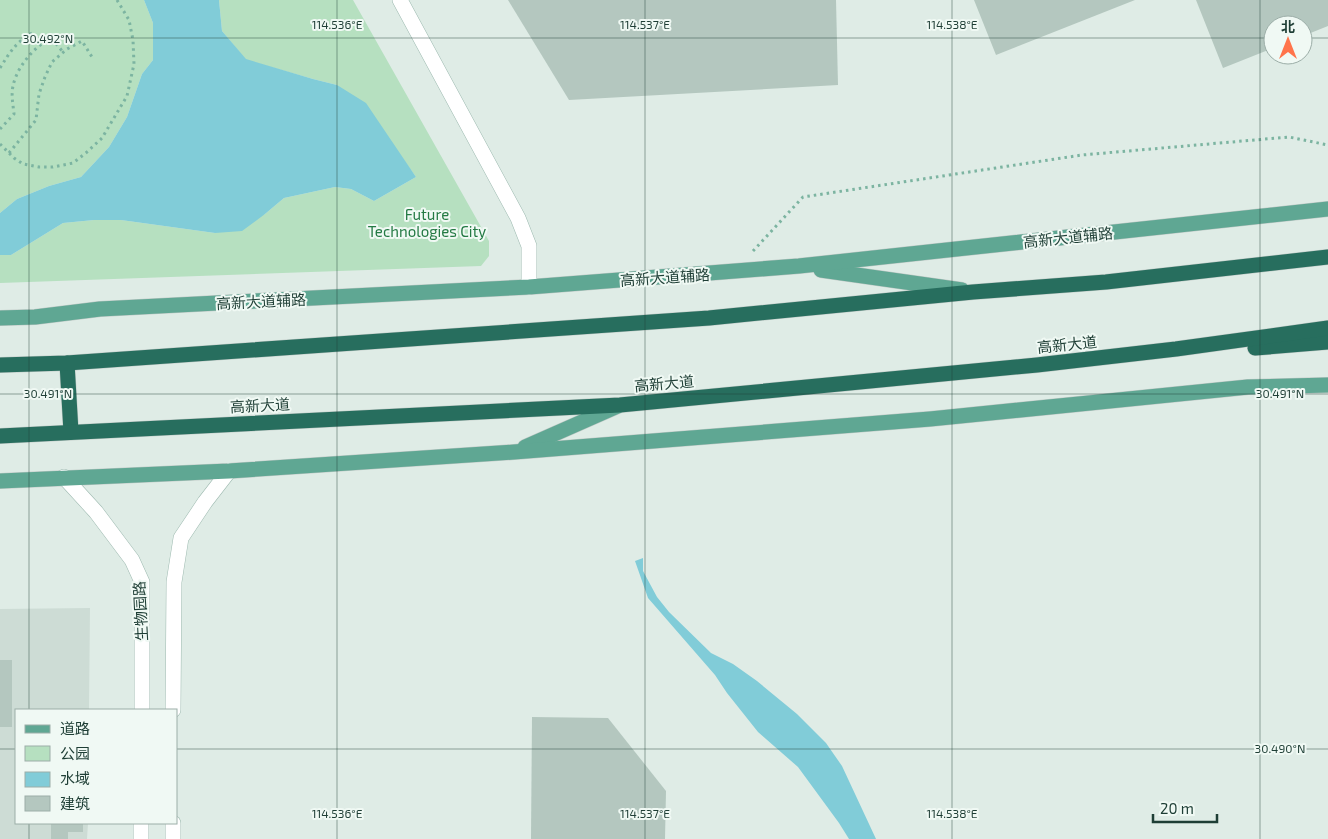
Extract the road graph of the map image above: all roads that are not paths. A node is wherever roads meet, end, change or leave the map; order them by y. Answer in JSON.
{"nodes":[{"id":1,"x":400,"y":0,"type":"edge"},
{"id":2,"x":1328,"y":209,"type":"edge"},
{"id":3,"x":1328,"y":257,"type":"edge"},
{"id":4,"x":799,"y":266,"type":"junction"},
{"id":5,"x":530,"y":287,"type":"junction"},
{"id":6,"x":973,"y":292,"type":"junction"},
{"id":7,"x":0,"y":318,"type":"edge"},
{"id":8,"x":1328,"y":328,"type":"edge"},
{"id":9,"x":1328,"y":342,"type":"edge"},
{"id":10,"x":68,"y":363,"type":"junction"},
{"id":11,"x":0,"y":365,"type":"edge"},
{"id":12,"x":1037,"y":365,"type":"junction"},
{"id":13,"x":1328,"y":385,"type":"edge"},
{"id":14,"x":620,"y":405,"type":"junction"},
{"id":15,"x":71,"y":432,"type":"junction"},
{"id":16,"x":0,"y":436,"type":"edge"},
{"id":17,"x":514,"y":452,"type":"junction"},
{"id":18,"x":229,"y":471,"type":"junction"},
{"id":19,"x":64,"y":478,"type":"junction"},
{"id":20,"x":0,"y":481,"type":"edge"},
{"id":21,"x":142,"y":709,"type":"edge"},
{"id":22,"x":173,"y":709,"type":"edge"},
{"id":23,"x":141,"y":824,"type":"edge"},
{"id":24,"x":173,"y":824,"type":"edge"},
{"id":25,"x":141,"y":839,"type":"edge"},
{"id":26,"x":173,"y":839,"type":"edge"}],
"edges":[{"from":1,"to":5,"type":"street"},
{"from":2,"to":4,"type":"main road","name":"高新大道辅路"},
{"from":3,"to":6,"type":"highway"},
{"from":4,"to":5,"type":"main road","name":"高新大道辅路"},
{"from":4,"to":6,"type":"main road"},
{"from":5,"to":7,"type":"main road","name":"高新大道辅路"},
{"from":6,"to":10,"type":"highway"},
{"from":8,"to":12,"type":"highway","name":"高新大道"},
{"from":9,"to":12,"type":"highway"},
{"from":10,"to":11,"type":"highway"},
{"from":10,"to":15,"type":"highway"},
{"from":12,"to":14,"type":"highway","name":"高新大道"},
{"from":13,"to":17,"type":"main road"},
{"from":14,"to":15,"type":"highway","name":"高新大道"},
{"from":14,"to":17,"type":"main road"},
{"from":15,"to":16,"type":"highway","name":"高新大道"},
{"from":17,"to":18,"type":"main road"},
{"from":18,"to":19,"type":"main road"},
{"from":18,"to":22,"type":"street"},
{"from":19,"to":20,"type":"main road"},
{"from":19,"to":21,"type":"street","name":"生物园路"},
{"from":23,"to":25,"type":"street"},
{"from":24,"to":26,"type":"street"}]}
